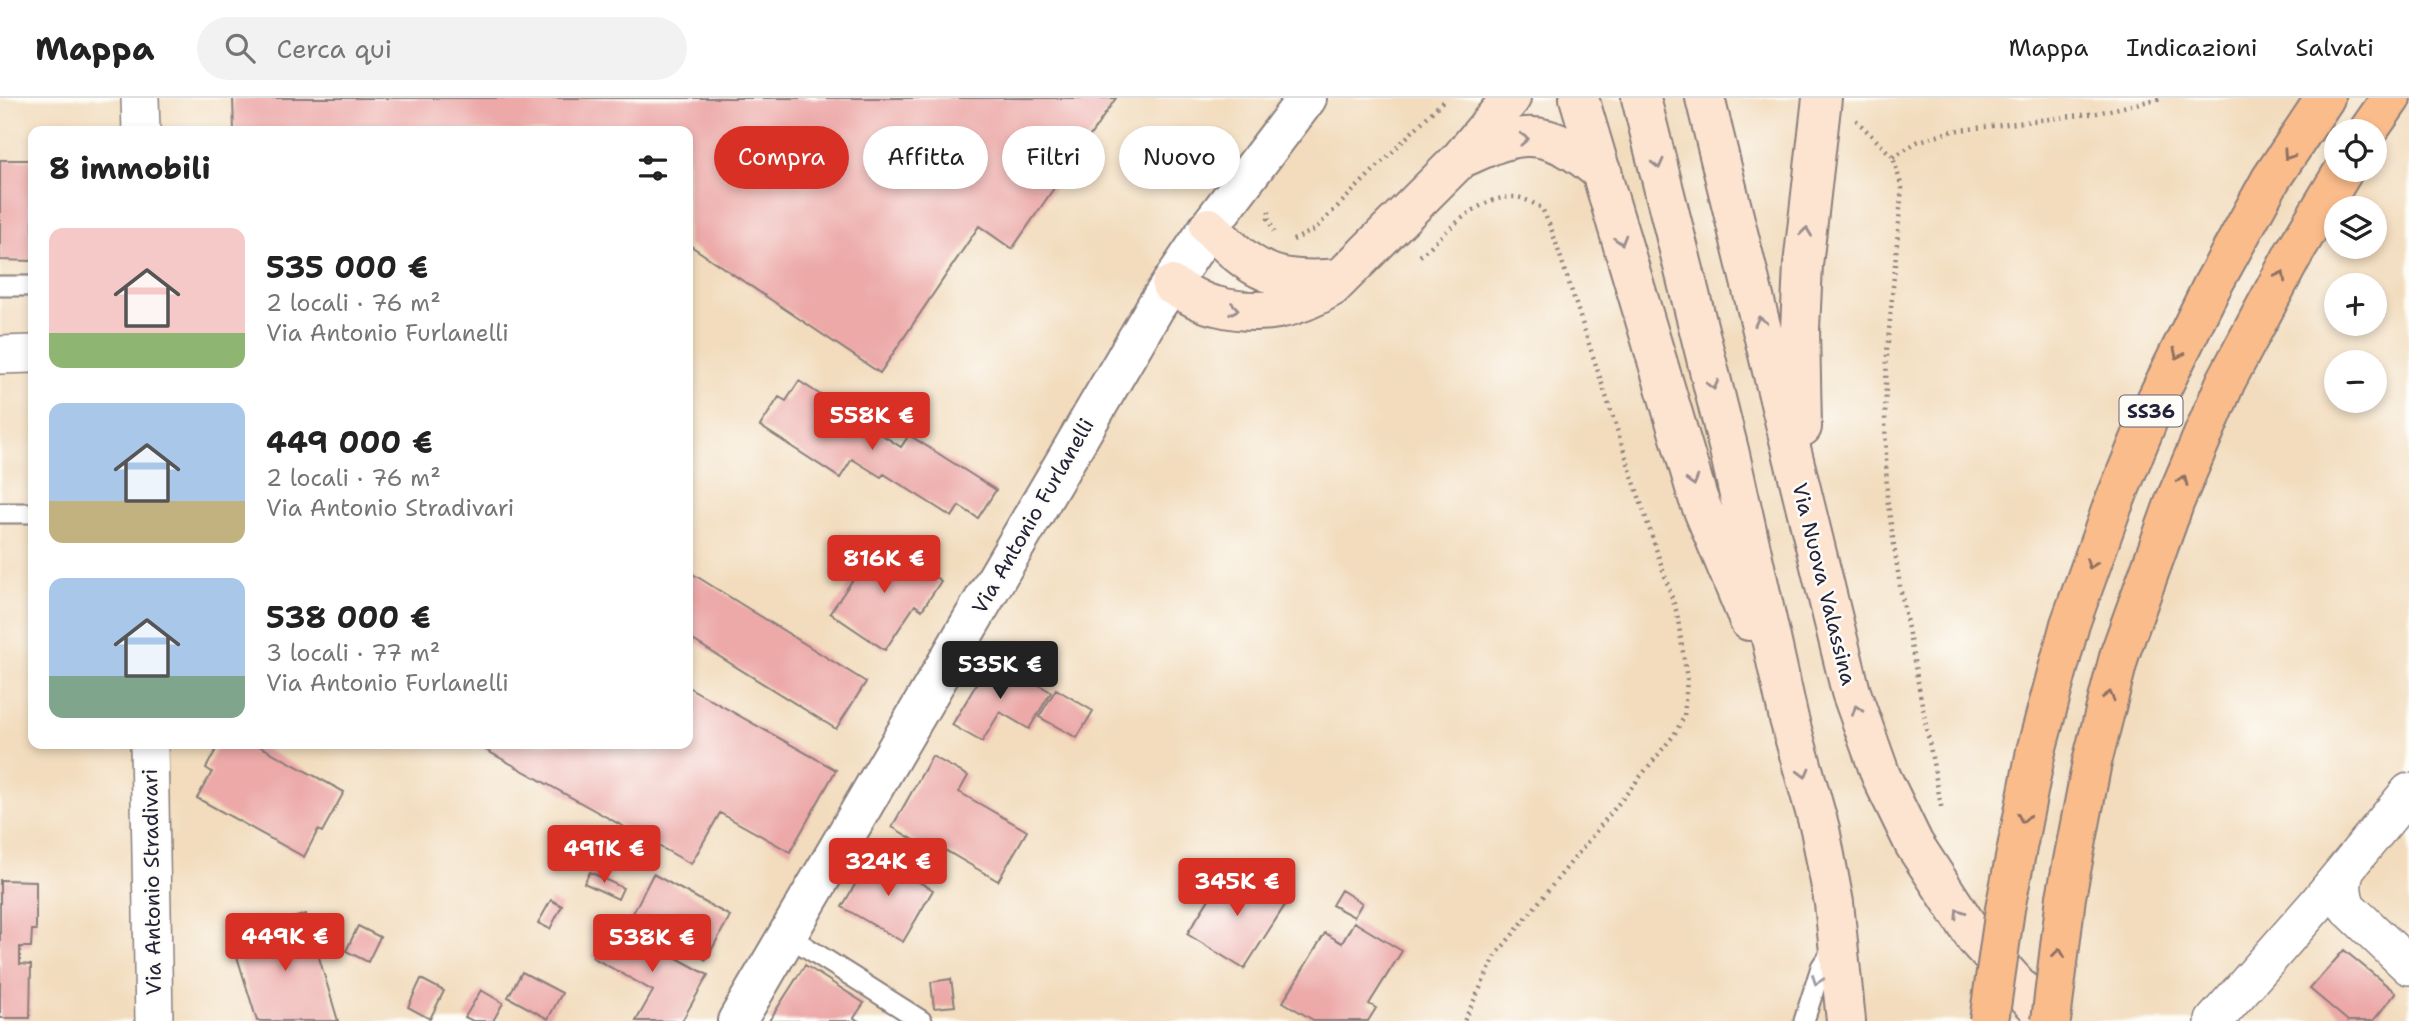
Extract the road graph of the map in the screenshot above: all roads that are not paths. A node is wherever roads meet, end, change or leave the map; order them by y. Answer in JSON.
{"nodes":[{"id":1,"x":140,"y":98,"type":"edge"},
{"id":2,"x":1307,"y":98,"type":"edge"},
{"id":3,"x":1511,"y":98,"type":"edge"},
{"id":4,"x":1579,"y":98,"type":"edge"},
{"id":5,"x":1641,"y":98,"type":"edge"},
{"id":6,"x":1822,"y":98,"type":"edge"},
{"id":7,"x":2325,"y":98,"type":"edge"},
{"id":8,"x":2391,"y":98,"type":"edge"},
{"id":9,"x":1705,"y":99,"type":"edge"},
{"id":10,"x":2376,"y":119,"type":"edge"},
{"id":11,"x":141,"y":126,"type":"edge"},
{"id":12,"x":1460,"y":159,"type":"junction"},
{"id":13,"x":1603,"y":174,"type":"junction"},
{"id":14,"x":2337,"y":182,"type":"edge"},
{"id":15,"x":1209,"y":227,"type":"junction"},
{"id":16,"x":1341,"y":278,"type":"junction"},
{"id":17,"x":1171,"y":285,"type":"junction"},
{"id":18,"x":0,"y":286,"type":"edge"},
{"id":19,"x":28,"y":286,"type":"edge"},
{"id":20,"x":28,"y":354,"type":"edge"},
{"id":21,"x":0,"y":355,"type":"edge"},
{"id":22,"x":1803,"y":495,"type":"junction"},
{"id":23,"x":0,"y":513,"type":"edge"},
{"id":24,"x":28,"y":513,"type":"edge"},
{"id":25,"x":1789,"y":719,"type":"junction"},
{"id":26,"x":149,"y":749,"type":"edge"},
{"id":27,"x":2409,"y":792,"type":"edge"},
{"id":28,"x":2346,"y":869,"type":"junction"},
{"id":29,"x":788,"y":935,"type":"junction"},
{"id":30,"x":1838,"y":942,"type":"junction"},
{"id":31,"x":2409,"y":966,"type":"edge"},
{"id":32,"x":155,"y":1021,"type":"edge"},
{"id":33,"x":737,"y":1021,"type":"edge"},
{"id":34,"x":922,"y":1021,"type":"edge"},
{"id":35,"x":1804,"y":1021,"type":"edge"},
{"id":36,"x":1846,"y":1021,"type":"edge"},
{"id":37,"x":1989,"y":1021,"type":"edge"},
{"id":38,"x":2051,"y":1021,"type":"edge"},
{"id":39,"x":2214,"y":1021,"type":"edge"}],
"edges":[{"from":1,"to":11,"type":"street"},
{"from":2,"to":15,"type":"street","name":"Via Antonio Furlanelli"},
{"from":3,"to":12,"type":"main road"},
{"from":4,"to":13,"type":"main road"},
{"from":5,"to":25,"type":"main road","one_way":true},
{"from":22,"to":6,"type":"main road","one_way":true},
{"from":7,"to":37,"type":"highway","number":"SS36","one_way":true,"bridge":true},
{"from":8,"to":10,"type":"highway"},
{"from":22,"to":9,"type":"main road","name":"Via Nuova Valassina","number":"SS36","one_way":true},
{"from":12,"to":13,"type":"main road","one_way":true},
{"from":12,"to":16,"type":"main road"},
{"from":13,"to":25,"type":"main road","one_way":true},
{"from":38,"to":14,"type":"highway","number":"SS36","one_way":true,"bridge":true},
{"from":15,"to":16,"type":"main road"},
{"from":15,"to":17,"type":"street","name":"Via Antonio Furlanelli"},
{"from":17,"to":16,"type":"main road","one_way":true},
{"from":17,"to":29,"type":"street","name":"Via Antonio Furlanelli"},
{"from":18,"to":19,"type":"lane"},
{"from":20,"to":21,"type":"street"},
{"from":38,"to":22,"type":"main road","name":"Via Nuova Valassina","number":"SS36","one_way":true},
{"from":23,"to":24,"type":"lane"},
{"from":25,"to":30,"type":"main road","one_way":true},
{"from":26,"to":32,"type":"street","name":"Via Antonio Stradivari"},
{"from":27,"to":28,"type":"street"},
{"from":28,"to":31,"type":"street"},
{"from":28,"to":39,"type":"street"},
{"from":29,"to":33,"type":"street","name":"Via Antonio Furlanelli"},
{"from":29,"to":34,"type":"lane"},
{"from":30,"to":35,"type":"lane","one_way":true},
{"from":30,"to":36,"type":"main road"}]}
